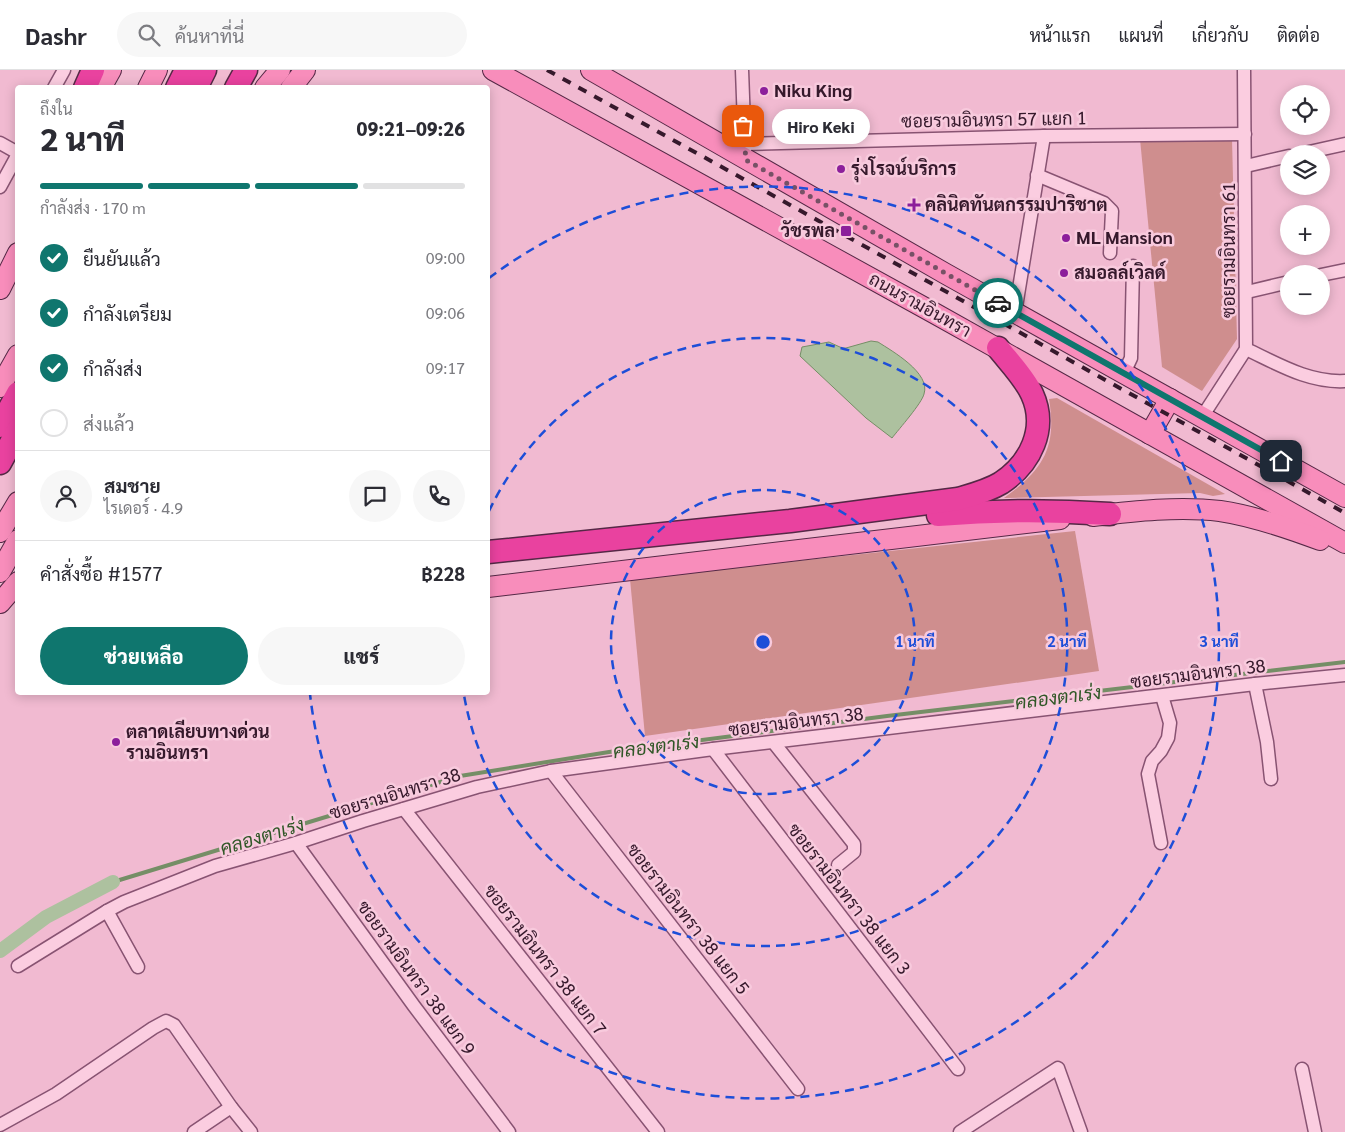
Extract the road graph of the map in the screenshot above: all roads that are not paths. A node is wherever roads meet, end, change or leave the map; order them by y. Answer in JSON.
{"nodes":[{"id":1,"x":64,"y":70,"type":"edge"},
{"id":2,"x":93,"y":70,"type":"edge"},
{"id":3,"x":111,"y":70,"type":"edge"},
{"id":4,"x":157,"y":70,"type":"edge"},
{"id":5,"x":186,"y":70,"type":"edge"},
{"id":6,"x":205,"y":70,"type":"edge"},
{"id":7,"x":246,"y":70,"type":"edge"},
{"id":8,"x":280,"y":70,"type":"edge"},
{"id":9,"x":305,"y":70,"type":"edge"},
{"id":10,"x":493,"y":70,"type":"edge"},
{"id":11,"x":591,"y":70,"type":"edge"},
{"id":12,"x":605,"y":70,"type":"edge"},
{"id":13,"x":742,"y":70,"type":"edge"},
{"id":14,"x":1244,"y":70,"type":"edge"},
{"id":15,"x":56,"y":85,"type":"edge"},
{"id":16,"x":86,"y":85,"type":"edge"},
{"id":17,"x":103,"y":85,"type":"edge"},
{"id":18,"x":150,"y":85,"type":"edge"},
{"id":19,"x":178,"y":85,"type":"edge"},
{"id":20,"x":198,"y":85,"type":"edge"},
{"id":21,"x":238,"y":85,"type":"edge"},
{"id":22,"x":268,"y":85,"type":"edge"},
{"id":23,"x":293,"y":85,"type":"edge"},
{"id":24,"x":658,"y":108,"type":"junction"},
{"id":25,"x":1245,"y":134,"type":"junction"},
{"id":26,"x":1044,"y":136,"type":"junction"},
{"id":27,"x":0,"y":143,"type":"edge"},
{"id":28,"x":1345,"y":144,"type":"edge"},
{"id":29,"x":1330,"y":147,"type":"edge"},
{"id":30,"x":15,"y":152,"type":"edge"},
{"id":31,"x":745,"y":152,"type":"junction"},
{"id":32,"x":1280,"y":158,"type":"edge"},
{"id":33,"x":15,"y":160,"type":"edge"},
{"id":34,"x":1246,"y":166,"type":"junction"},
{"id":35,"x":1037,"y":175,"type":"junction"},
{"id":36,"x":0,"y":187,"type":"edge"},
{"id":37,"x":1110,"y":254,"type":"dead end"},
{"id":38,"x":15,"y":258,"type":"edge"},
{"id":39,"x":1133,"y":266,"type":"dead end"},
{"id":40,"x":1345,"y":270,"type":"edge"},
{"id":41,"x":1330,"y":273,"type":"edge"},
{"id":42,"x":2,"y":281,"type":"edge"},
{"id":43,"x":1280,"y":284,"type":"edge"},
{"id":44,"x":1247,"y":292,"type":"junction"},
{"id":45,"x":1015,"y":313,"type":"junction"},
{"id":46,"x":998,"y":348,"type":"junction"},
{"id":47,"x":1246,"y":349,"type":"junction"},
{"id":48,"x":15,"y":360,"type":"edge"},
{"id":49,"x":1124,"y":373,"type":"junction"},
{"id":50,"x":1345,"y":381,"type":"edge"},
{"id":51,"x":0,"y":387,"type":"edge"},
{"id":52,"x":15,"y":398,"type":"edge"},
{"id":53,"x":1170,"y":399,"type":"junction"},
{"id":54,"x":1202,"y":417,"type":"junction"},
{"id":55,"x":0,"y":426,"type":"edge"},
{"id":56,"x":1150,"y":434,"type":"junction"},
{"id":57,"x":15,"y":436,"type":"edge"},
{"id":58,"x":0,"y":463,"type":"edge"},
{"id":59,"x":1345,"y":497,"type":"edge"},
{"id":60,"x":15,"y":507,"type":"edge"},
{"id":61,"x":1110,"y":514,"type":"joint"},
{"id":62,"x":0,"y":532,"type":"edge"},
{"id":63,"x":1345,"y":543,"type":"edge"},
{"id":64,"x":15,"y":545,"type":"edge"},
{"id":65,"x":738,"y":549,"type":"junction"},
{"id":66,"x":1345,"y":550,"type":"edge"},
{"id":67,"x":490,"y":552,"type":"edge"},
{"id":68,"x":490,"y":565,"type":"edge"},
{"id":69,"x":0,"y":572,"type":"edge"},
{"id":70,"x":15,"y":586,"type":"edge"},
{"id":71,"x":490,"y":587,"type":"edge"},
{"id":72,"x":0,"y":603,"type":"edge"},
{"id":73,"x":1345,"y":675,"type":"edge"},
{"id":74,"x":1255,"y":684,"type":"junction"},
{"id":75,"x":1162,"y":696,"type":"junction"},
{"id":76,"x":774,"y":743,"type":"junction"},
{"id":77,"x":713,"y":750,"type":"junction"},
{"id":78,"x":551,"y":771,"type":"junction"},
{"id":79,"x":1271,"y":779,"type":"dead end"},
{"id":80,"x":404,"y":809,"type":"junction"},
{"id":81,"x":296,"y":843,"type":"junction"},
{"id":82,"x":1160,"y":843,"type":"dead end"},
{"id":83,"x":838,"y":865,"type":"dead end"},
{"id":84,"x":107,"y":911,"type":"junction"},
{"id":85,"x":18,"y":966,"type":"dead end"},
{"id":86,"x":138,"y":967,"type":"dead end"},
{"id":87,"x":958,"y":1069,"type":"dead end"},
{"id":88,"x":1302,"y":1069,"type":"dead end"},
{"id":89,"x":798,"y":1089,"type":"dead end"},
{"id":90,"x":231,"y":1107,"type":"junction"},
{"id":91,"x":0,"y":1125,"type":"edge"},
{"id":92,"x":194,"y":1132,"type":"edge"},
{"id":93,"x":251,"y":1132,"type":"edge"},
{"id":94,"x":508,"y":1132,"type":"edge"},
{"id":95,"x":658,"y":1132,"type":"edge"},
{"id":96,"x":960,"y":1132,"type":"edge"},
{"id":97,"x":1081,"y":1132,"type":"edge"},
{"id":98,"x":1315,"y":1132,"type":"edge"}],
"edges":[{"from":1,"to":15,"type":"street"},
{"from":2,"to":16,"type":"highway"},
{"from":3,"to":17,"type":"main road"},
{"from":4,"to":18,"type":"main road"},
{"from":5,"to":19,"type":"highway"},
{"from":6,"to":20,"type":"highway"},
{"from":7,"to":21,"type":"highway"},
{"from":8,"to":22,"type":"main road"},
{"from":9,"to":23,"type":"main road"},
{"from":10,"to":46,"type":"main road","name":"ถนนรามอินทรา"},
{"from":11,"to":24,"type":"main road"},
{"from":12,"to":24,"type":"main road"},
{"from":13,"to":31,"type":"street"},
{"from":14,"to":25,"type":"street","name":"ซอยรามอินทรา 61"},
{"from":24,"to":31,"type":"main road"},
{"from":25,"to":26,"type":"street","name":"ซอยรามอินทรา 57 แยก 1"},
{"from":25,"to":34,"type":"street","name":"ซอยรามอินทรา 61"},
{"from":26,"to":31,"type":"street","name":"ซอยรามอินทรา 57 แยก 1"},
{"from":26,"to":35,"type":"street"},
{"from":27,"to":30,"type":"street"},
{"from":28,"to":29,"type":"street"},
{"from":31,"to":45,"type":"main road"},
{"from":32,"to":34,"type":"street"},
{"from":33,"to":36,"type":"street"},
{"from":34,"to":44,"type":"street","name":"ซอยรามอินทรา 61"},
{"from":35,"to":37,"type":"street"},
{"from":35,"to":45,"type":"street"},
{"from":38,"to":42,"type":"main road"},
{"from":39,"to":49,"type":"street"},
{"from":40,"to":41,"type":"street"},
{"from":43,"to":44,"type":"street"},
{"from":44,"to":47,"type":"street","name":"ซอยรามอินทรา 61"},
{"from":45,"to":49,"type":"main road"},
{"from":46,"to":56,"type":"main road","name":"ถนนรามอินทรา"},
{"from":46,"to":67,"type":"highway"},
{"from":47,"to":50,"type":"street"},
{"from":47,"to":54,"type":"street"},
{"from":48,"to":51,"type":"main road"},
{"from":49,"to":53,"type":"main road"},
{"from":52,"to":55,"type":"highway"},
{"from":53,"to":54,"type":"main road"},
{"from":53,"to":56,"type":"main road"},
{"from":54,"to":59,"type":"main road"},
{"from":56,"to":63,"type":"main road","name":"ถนนรามอินทรา"},
{"from":57,"to":58,"type":"highway"},
{"from":60,"to":62,"type":"main road"},
{"from":61,"to":65,"type":"highway"},
{"from":61,"to":66,"type":"main road"},
{"from":64,"to":69,"type":"main road"},
{"from":65,"to":68,"type":"highway"},
{"from":65,"to":71,"type":"main road"},
{"from":70,"to":72,"type":"main road"},
{"from":73,"to":74,"type":"street","name":"ซอยรามอินทรา 38"},
{"from":74,"to":75,"type":"street","name":"ซอยรามอินทรา 38"},
{"from":74,"to":79,"type":"street"},
{"from":75,"to":76,"type":"street","name":"ซอยรามอินทรา 38"},
{"from":75,"to":82,"type":"street"},
{"from":76,"to":77,"type":"street","name":"ซอยรามอินทรา 38"},
{"from":76,"to":83,"type":"street"},
{"from":77,"to":78,"type":"street","name":"ซอยรามอินทรา 38"},
{"from":77,"to":87,"type":"street","name":"ซอยรามอินทรา 38 แยก 3"},
{"from":78,"to":80,"type":"street","name":"ซอยรามอินทรา 38"},
{"from":78,"to":89,"type":"street","name":"ซอยรามอินทรา 38 แยก 5"},
{"from":80,"to":81,"type":"street","name":"ซอยรามอินทรา 38"},
{"from":80,"to":95,"type":"street","name":"ซอยรามอินทรา 38 แยก 7"},
{"from":81,"to":84,"type":"street","name":"ซอยรามอินทรา 38"},
{"from":81,"to":94,"type":"street","name":"ซอยรามอินทรา 38 แยก 9"},
{"from":84,"to":85,"type":"street","name":"ซอยรามอินทรา 38"},
{"from":84,"to":86,"type":"street"},
{"from":88,"to":98,"type":"street"},
{"from":90,"to":91,"type":"street"},
{"from":90,"to":92,"type":"street"},
{"from":90,"to":93,"type":"street"},
{"from":96,"to":97,"type":"street"}]}
